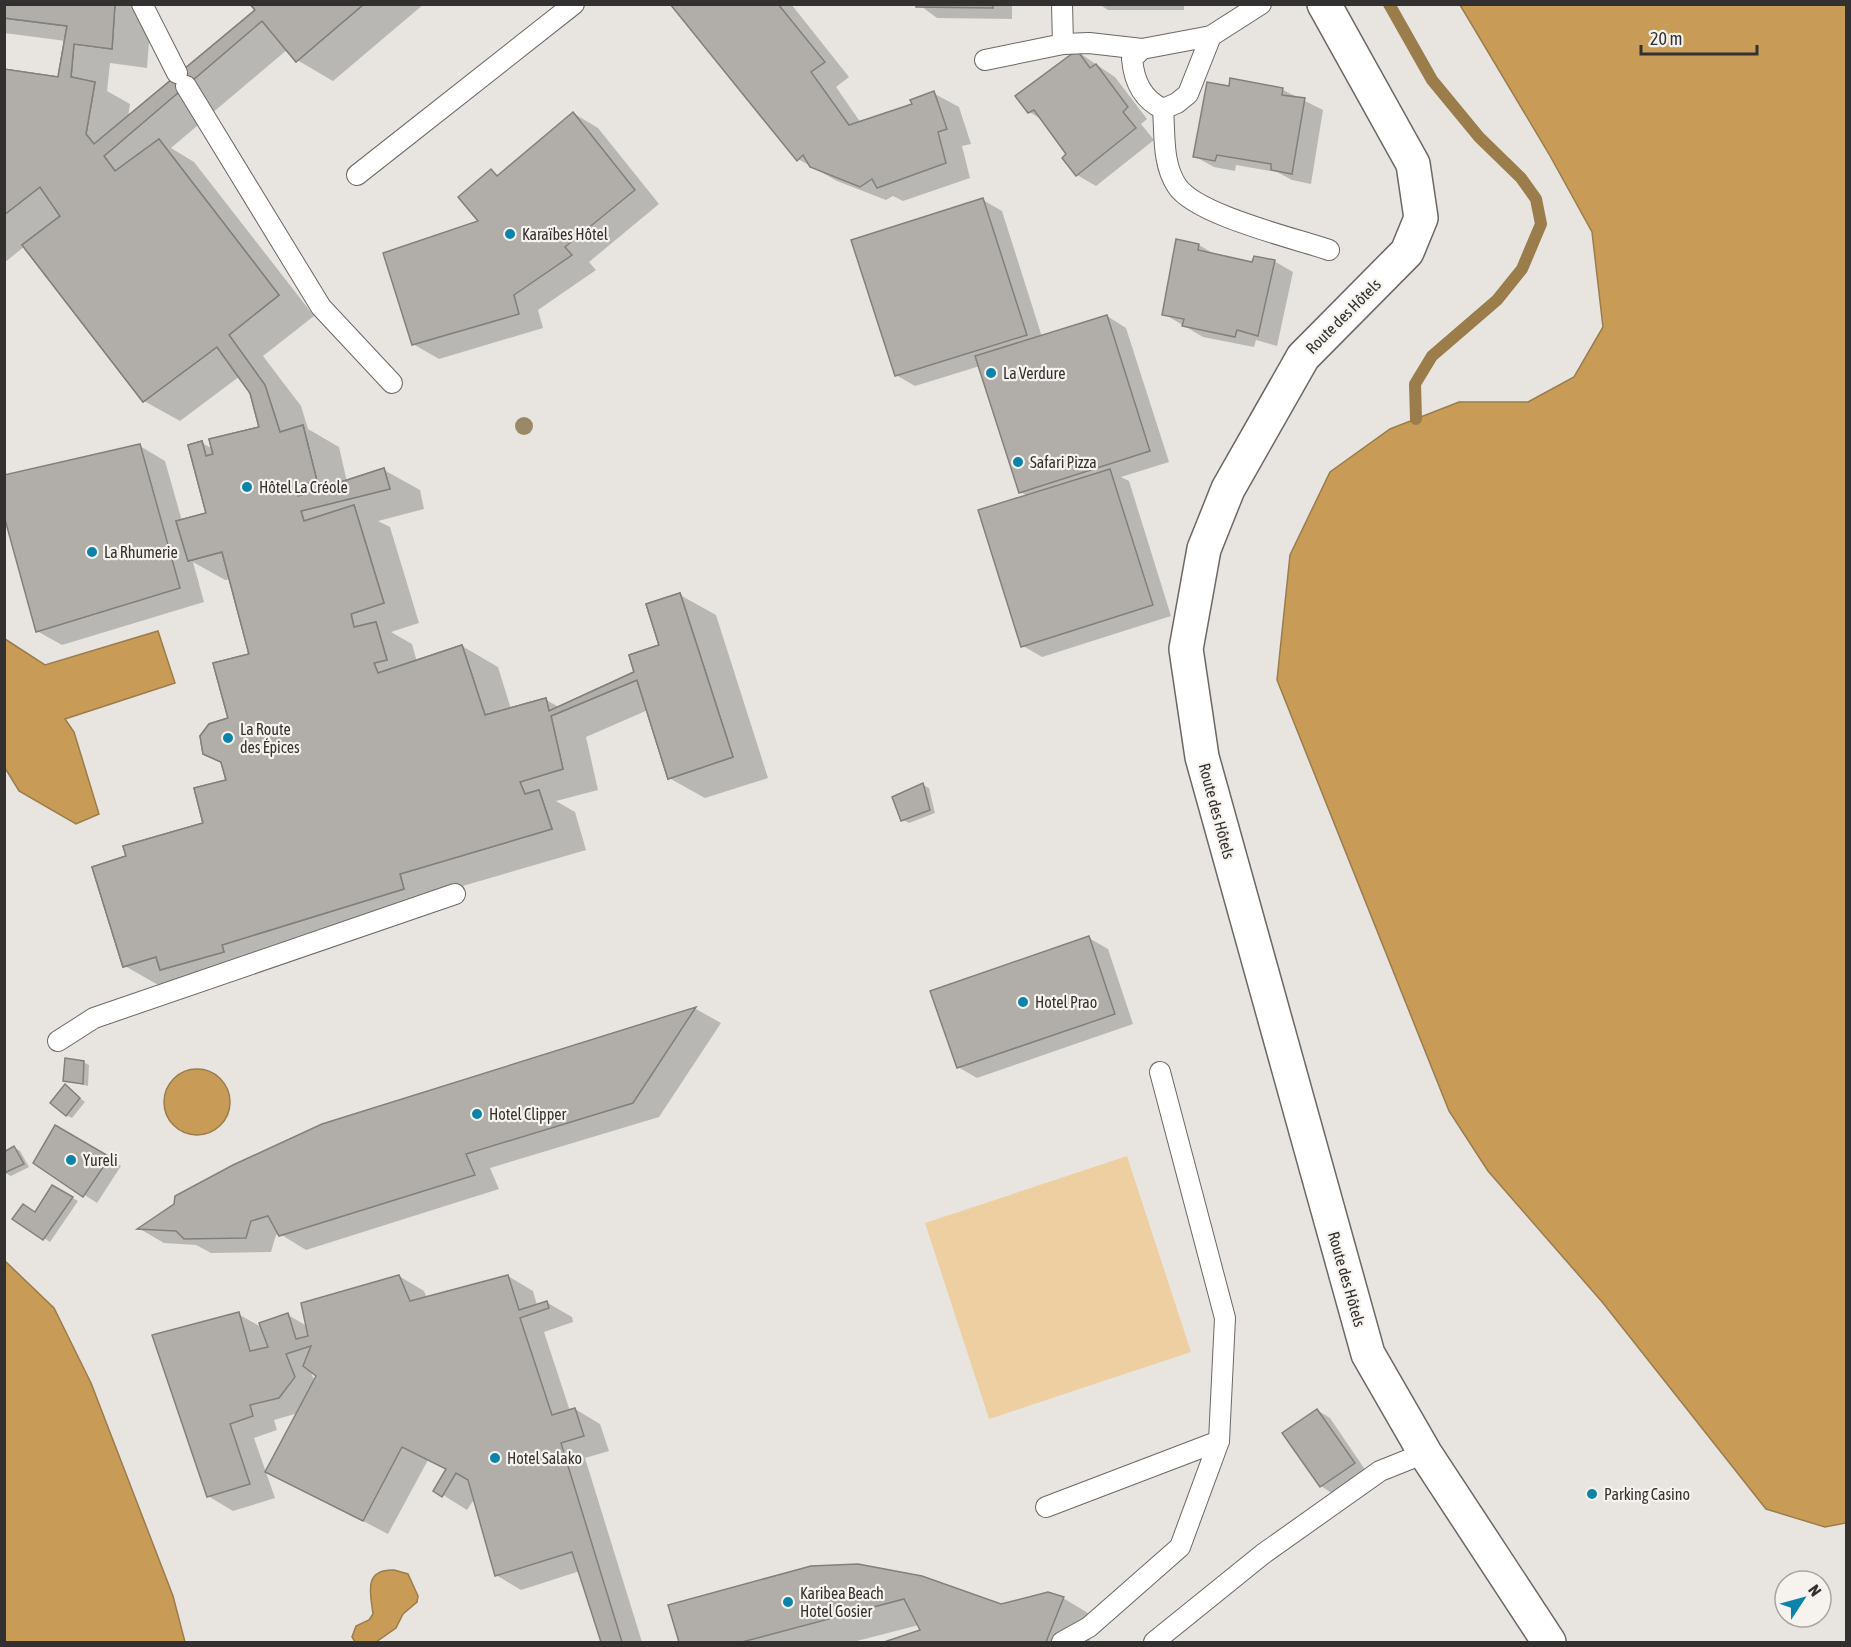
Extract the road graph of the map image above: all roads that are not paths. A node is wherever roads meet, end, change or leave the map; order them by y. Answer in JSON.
{"nodes":[{"id":1,"x":142,"y":4,"type":"edge"},
{"id":2,"x":574,"y":4,"type":"edge"},
{"id":3,"x":1062,"y":4,"type":"edge"},
{"id":4,"x":1261,"y":4,"type":"edge"},
{"id":5,"x":1324,"y":4,"type":"edge"},
{"id":6,"x":1211,"y":36,"type":"junction"},
{"id":7,"x":1062,"y":44,"type":"junction"},
{"id":8,"x":1142,"y":49,"type":"junction"},
{"id":9,"x":985,"y":60,"type":"dead end"},
{"id":10,"x":1163,"y":109,"type":"junction"},
{"id":11,"x":357,"y":175,"type":"dead end"},
{"id":12,"x":1329,"y":250,"type":"dead end"},
{"id":13,"x":392,"y":383,"type":"dead end"},
{"id":14,"x":454,"y":894,"type":"dead end"},
{"id":15,"x":58,"y":1041,"type":"dead end"},
{"id":16,"x":1160,"y":1072,"type":"dead end"},
{"id":17,"x":1219,"y":1441,"type":"junction"},
{"id":18,"x":1425,"y":1453,"type":"junction"},
{"id":19,"x":1046,"y":1507,"type":"dead end"},
{"id":20,"x":1062,"y":1642,"type":"edge"},
{"id":21,"x":1154,"y":1642,"type":"edge"},
{"id":22,"x":1549,"y":1642,"type":"edge"}],
"edges":[{"from":1,"to":13,"type":"lane"},
{"from":2,"to":11,"type":"lane"},
{"from":3,"to":7,"type":"lane"},
{"from":4,"to":6,"type":"lane"},
{"from":5,"to":18,"type":"street","name":"Route des Hôtels"},
{"from":6,"to":8,"type":"lane"},
{"from":6,"to":10,"type":"lane"},
{"from":7,"to":8,"type":"lane"},
{"from":7,"to":9,"type":"lane"},
{"from":8,"to":10,"type":"lane"},
{"from":10,"to":12,"type":"lane"},
{"from":14,"to":15,"type":"lane"},
{"from":16,"to":17,"type":"lane"},
{"from":17,"to":19,"type":"lane"},
{"from":17,"to":20,"type":"lane"},
{"from":18,"to":21,"type":"lane"},
{"from":18,"to":22,"type":"street","name":"Route des Hôtels"}]}
